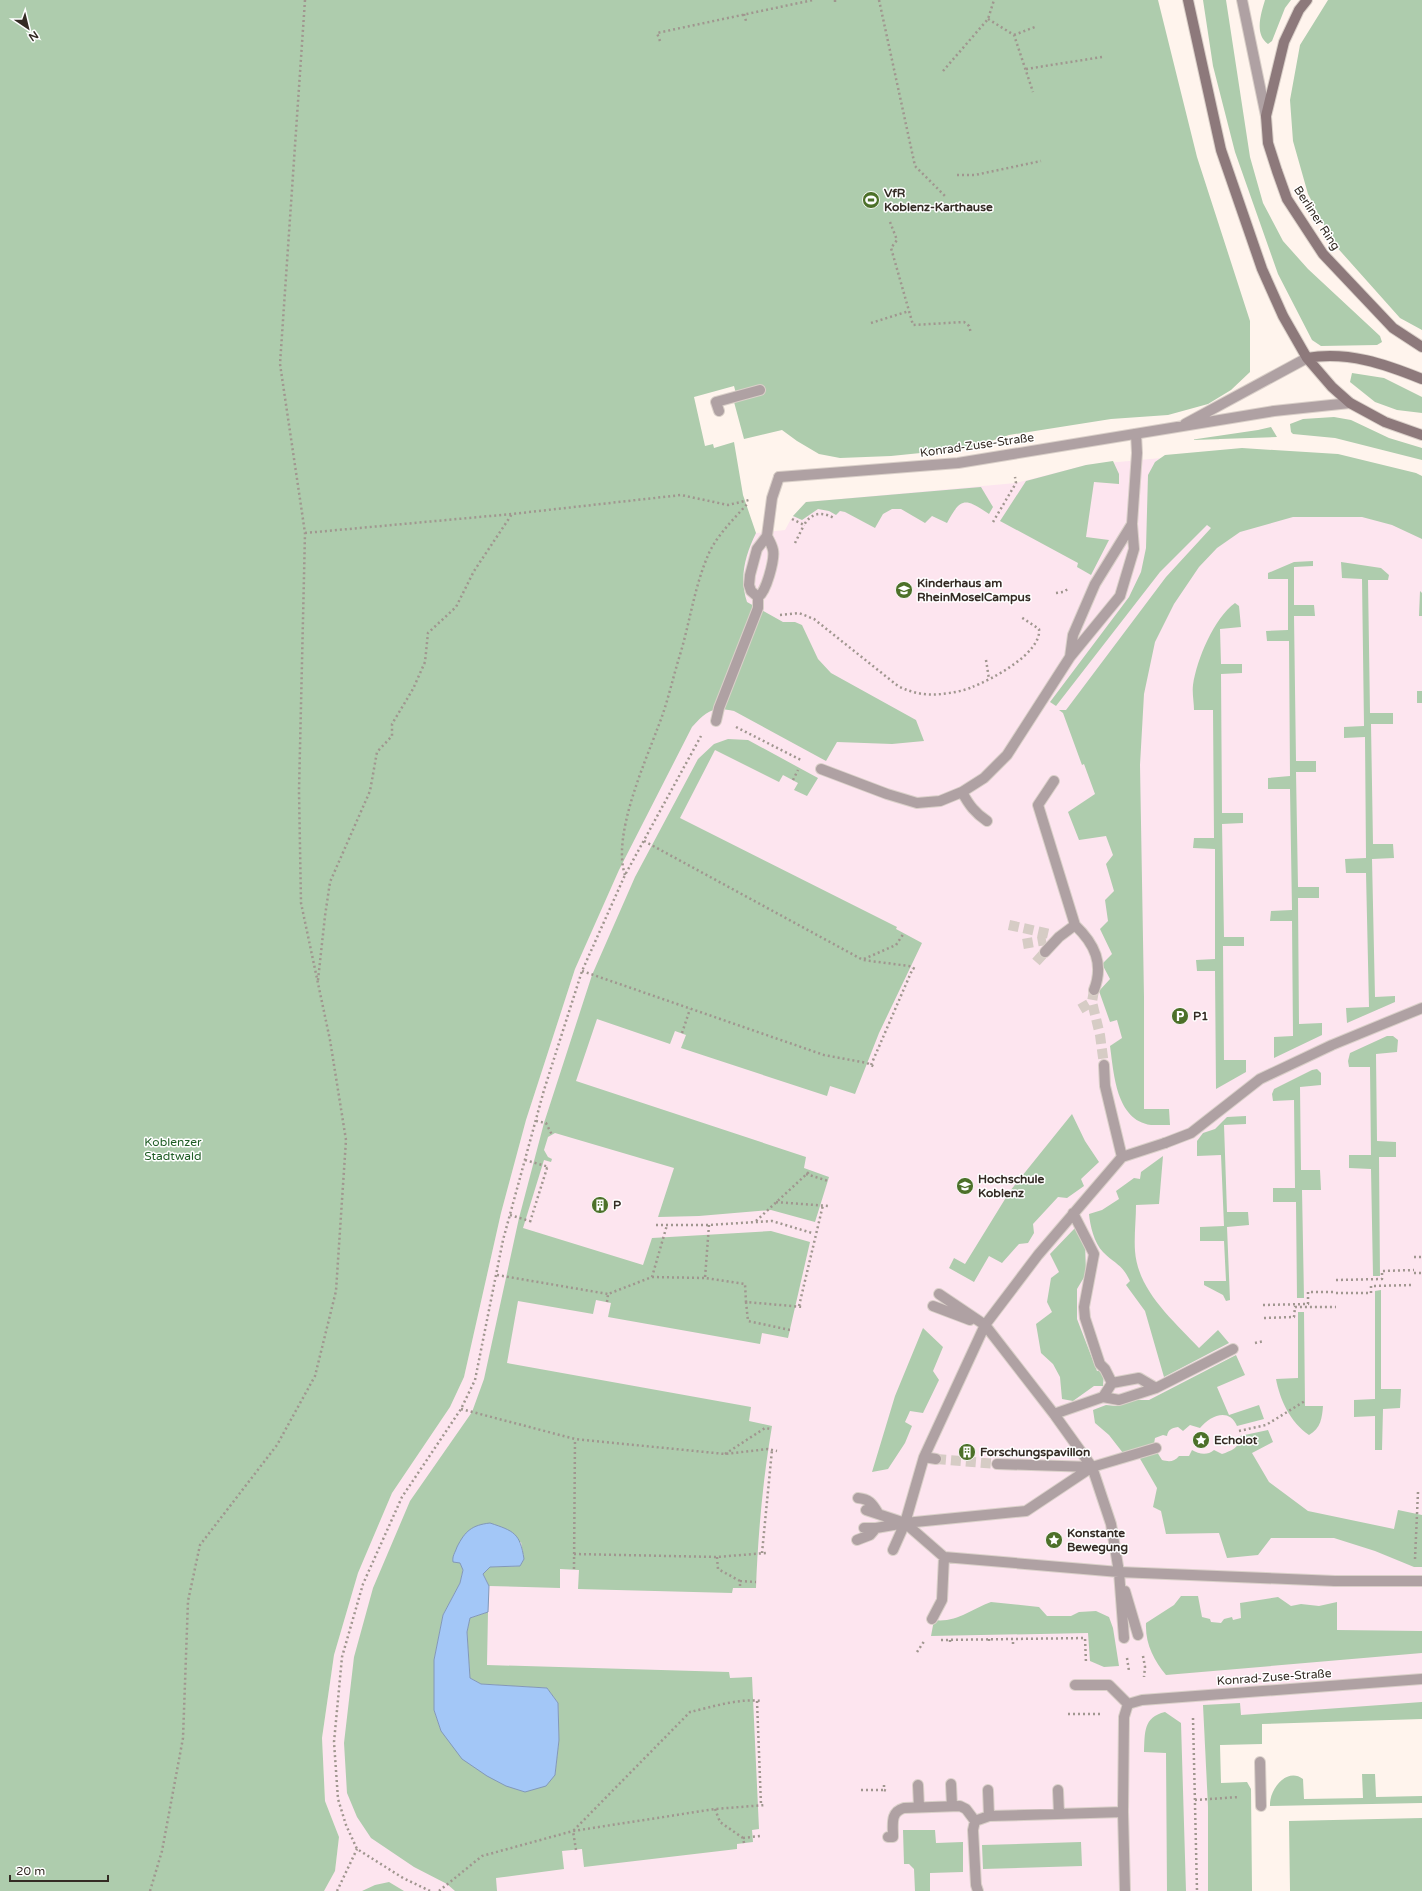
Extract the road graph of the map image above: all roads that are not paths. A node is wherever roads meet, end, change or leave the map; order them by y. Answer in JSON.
{"nodes":[{"id":1,"x":1188,"y":0,"type":"edge"},
{"id":2,"x":1242,"y":0,"type":"edge"},
{"id":3,"x":1307,"y":0,"type":"edge"},
{"id":4,"x":1266,"y":116,"type":"junction"},
{"id":5,"x":1422,"y":347,"type":"edge"},
{"id":6,"x":1307,"y":358,"type":"junction"},
{"id":7,"x":1422,"y":380,"type":"edge"},
{"id":8,"x":760,"y":390,"type":"dead end"},
{"id":9,"x":1350,"y":403,"type":"junction"},
{"id":10,"x":719,"y":411,"type":"dead end"},
{"id":11,"x":1176,"y":429,"type":"junction"},
{"id":12,"x":1136,"y":434,"type":"junction"},
{"id":13,"x":1422,"y":435,"type":"edge"},
{"id":14,"x":1132,"y":524,"type":"junction"},
{"id":15,"x":767,"y":536,"type":"junction"},
{"id":16,"x":758,"y":601,"type":"junction"},
{"id":17,"x":1070,"y":657,"type":"junction"},
{"id":18,"x":716,"y":721,"type":"road end"},
{"id":19,"x":821,"y":769,"type":"road end"},
{"id":20,"x":1054,"y":781,"type":"dead end"},
{"id":21,"x":962,"y":792,"type":"junction"},
{"id":22,"x":987,"y":821,"type":"dead end"},
{"id":23,"x":1075,"y":925,"type":"junction"},
{"id":24,"x":1045,"y":952,"type":"tunnel mouth"},
{"id":25,"x":1094,"y":990,"type":"tunnel mouth"},
{"id":26,"x":1422,"y":1008,"type":"edge"},
{"id":27,"x":1104,"y":1065,"type":"tunnel mouth"},
{"id":28,"x":1122,"y":1157,"type":"junction"},
{"id":29,"x":1073,"y":1213,"type":"junction"},
{"id":30,"x":939,"y":1294,"type":"dead end"},
{"id":31,"x":933,"y":1306,"type":"dead end"},
{"id":32,"x":985,"y":1325,"type":"junction"},
{"id":33,"x":1233,"y":1349,"type":"dead end"},
{"id":34,"x":1112,"y":1384,"type":"junction"},
{"id":35,"x":1156,"y":1388,"type":"junction"},
{"id":36,"x":1103,"y":1398,"type":"junction"},
{"id":37,"x":1054,"y":1414,"type":"junction"},
{"id":38,"x":1156,"y":1448,"type":"dead end"},
{"id":39,"x":924,"y":1458,"type":"junction"},
{"id":40,"x":936,"y":1458,"type":"tunnel mouth"},
{"id":41,"x":997,"y":1464,"type":"tunnel mouth"},
{"id":42,"x":1092,"y":1467,"type":"junction"},
{"id":43,"x":858,"y":1498,"type":"dead end"},
{"id":44,"x":866,"y":1510,"type":"dead end"},
{"id":45,"x":878,"y":1513,"type":"junction"},
{"id":46,"x":905,"y":1523,"type":"junction"},
{"id":47,"x":864,"y":1528,"type":"dead end"},
{"id":48,"x":876,"y":1528,"type":"junction"},
{"id":49,"x":857,"y":1540,"type":"dead end"},
{"id":50,"x":894,"y":1550,"type":"dead end"},
{"id":51,"x":944,"y":1557,"type":"junction"},
{"id":52,"x":1119,"y":1572,"type":"junction"},
{"id":53,"x":1418,"y":1582,"type":"edge"},
{"id":54,"x":932,"y":1619,"type":"dead end"},
{"id":55,"x":1138,"y":1635,"type":"dead end"},
{"id":56,"x":1124,"y":1638,"type":"dead end"},
{"id":57,"x":1422,"y":1679,"type":"edge"},
{"id":58,"x":1075,"y":1685,"type":"dead end"},
{"id":59,"x":1126,"y":1709,"type":"junction"},
{"id":60,"x":1260,"y":1762,"type":"dead end"},
{"id":61,"x":918,"y":1784,"type":"dead end"},
{"id":62,"x":951,"y":1784,"type":"dead end"},
{"id":63,"x":988,"y":1790,"type":"dead end"},
{"id":64,"x":1058,"y":1790,"type":"dead end"},
{"id":65,"x":952,"y":1806,"type":"junction"},
{"id":66,"x":1261,"y":1806,"type":"dead end"},
{"id":67,"x":919,"y":1807,"type":"junction"},
{"id":68,"x":1123,"y":1812,"type":"junction"},
{"id":69,"x":1059,"y":1814,"type":"junction"},
{"id":70,"x":988,"y":1816,"type":"junction"},
{"id":71,"x":976,"y":1821,"type":"junction"},
{"id":72,"x":888,"y":1838,"type":"dead end"},
{"id":73,"x":978,"y":1891,"type":"edge"},
{"id":74,"x":1124,"y":1891,"type":"edge"}],
"edges":[{"from":1,"to":6,"type":"street"},
{"from":2,"to":4,"type":"street"},
{"from":3,"to":4,"type":"street","name":"Berliner Ring"},
{"from":4,"to":5,"type":"street","name":"Berliner Ring"},
{"from":6,"to":7,"type":"street"},
{"from":6,"to":9,"type":"street"},
{"from":6,"to":11,"type":"street","name":"Konrad-Zuse-Straße"},
{"from":8,"to":10,"type":"street"},
{"from":9,"to":11,"type":"street","name":"Konrad-Zuse-Straße"},
{"from":9,"to":13,"type":"street"},
{"from":11,"to":12,"type":"street","name":"Konrad-Zuse-Straße"},
{"from":12,"to":14,"type":"street"},
{"from":12,"to":15,"type":"street","name":"Konrad-Zuse-Straße"},
{"from":14,"to":17,"type":"street"},
{"from":14,"to":17,"type":"street"},
{"from":15,"to":16,"type":"street"},
{"from":15,"to":16,"type":"street"},
{"from":16,"to":18,"type":"street"},
{"from":17,"to":21,"type":"street"},
{"from":19,"to":21,"type":"street"},
{"from":20,"to":23,"type":"street"},
{"from":21,"to":22,"type":"street"},
{"from":23,"to":24,"type":"street"},
{"from":23,"to":25,"type":"street"},
{"from":26,"to":28,"type":"street"},
{"from":27,"to":28,"type":"street"},
{"from":28,"to":29,"type":"street"},
{"from":29,"to":32,"type":"street"},
{"from":29,"to":34,"type":"street"},
{"from":30,"to":32,"type":"street"},
{"from":31,"to":32,"type":"street"},
{"from":32,"to":37,"type":"street"},
{"from":32,"to":39,"type":"street"},
{"from":33,"to":35,"type":"street"},
{"from":34,"to":35,"type":"street"},
{"from":34,"to":36,"type":"street"},
{"from":35,"to":36,"type":"street"},
{"from":36,"to":37,"type":"street"},
{"from":37,"to":42,"type":"street"},
{"from":38,"to":42,"type":"street"},
{"from":39,"to":40,"type":"street"},
{"from":39,"to":46,"type":"street"},
{"from":41,"to":42,"type":"street"},
{"from":42,"to":46,"type":"street"},
{"from":42,"to":52,"type":"street"},
{"from":43,"to":45,"type":"street"},
{"from":44,"to":45,"type":"street"},
{"from":45,"to":46,"type":"street"},
{"from":46,"to":48,"type":"street"},
{"from":46,"to":50,"type":"street"},
{"from":46,"to":51,"type":"street"},
{"from":47,"to":48,"type":"street"},
{"from":48,"to":49,"type":"street"},
{"from":51,"to":52,"type":"street"},
{"from":51,"to":54,"type":"street"},
{"from":52,"to":53,"type":"street"},
{"from":52,"to":55,"type":"street"},
{"from":52,"to":56,"type":"street"},
{"from":57,"to":59,"type":"street","name":"Konrad-Zuse-Straße"},
{"from":58,"to":59,"type":"street"},
{"from":59,"to":68,"type":"street"},
{"from":60,"to":66,"type":"street"},
{"from":61,"to":67,"type":"street"},
{"from":62,"to":65,"type":"street"},
{"from":63,"to":70,"type":"street"},
{"from":64,"to":69,"type":"street"},
{"from":65,"to":67,"type":"street"},
{"from":65,"to":71,"type":"street"},
{"from":67,"to":72,"type":"street"},
{"from":68,"to":69,"type":"street"},
{"from":68,"to":74,"type":"street"},
{"from":69,"to":70,"type":"street"},
{"from":70,"to":71,"type":"street"},
{"from":71,"to":73,"type":"street"}]}
